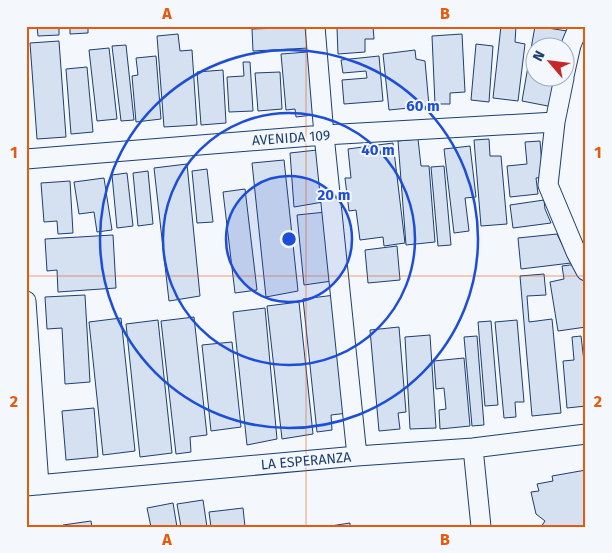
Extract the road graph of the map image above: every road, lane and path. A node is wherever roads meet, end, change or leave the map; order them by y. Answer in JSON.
{"nodes":[{"id":1,"x":315,"y":26,"type":"edge"},
{"id":2,"x":579,"y":26,"type":"edge"},
{"id":3,"x":574,"y":38,"type":"edge"},
{"id":4,"x":562,"y":88,"type":"edge"},
{"id":5,"x":556,"y":122,"type":"junction"},
{"id":6,"x":324,"y":135,"type":"junction"},
{"id":7,"x":26,"y":158,"type":"edge"},
{"id":8,"x":586,"y":271,"type":"edge"},
{"id":9,"x":26,"y":301,"type":"edge"},
{"id":10,"x":586,"y":434,"type":"edge"},
{"id":11,"x":473,"y":448,"type":"junction"},
{"id":12,"x":357,"y":456,"type":"junction"},
{"id":13,"x":33,"y":486,"type":"edge"},
{"id":14,"x":481,"y":527,"type":"edge"}],
"edges":[{"from":1,"to":6,"type":"street"},
{"from":2,"to":3,"type":"street"},
{"from":4,"to":5,"type":"street"},
{"from":5,"to":6,"type":"street","name":"AVENIDA 109"},
{"from":5,"to":8,"type":"street"},
{"from":6,"to":7,"type":"street","name":"AVENIDA 109"},
{"from":6,"to":12,"type":"street"},
{"from":9,"to":13,"type":"street"},
{"from":10,"to":11,"type":"street","name":"LA ESPERANZA"},
{"from":11,"to":12,"type":"street","name":"LA ESPERANZA"},
{"from":11,"to":14,"type":"street"},
{"from":12,"to":13,"type":"street","name":"LA ESPERANZA"}]}
